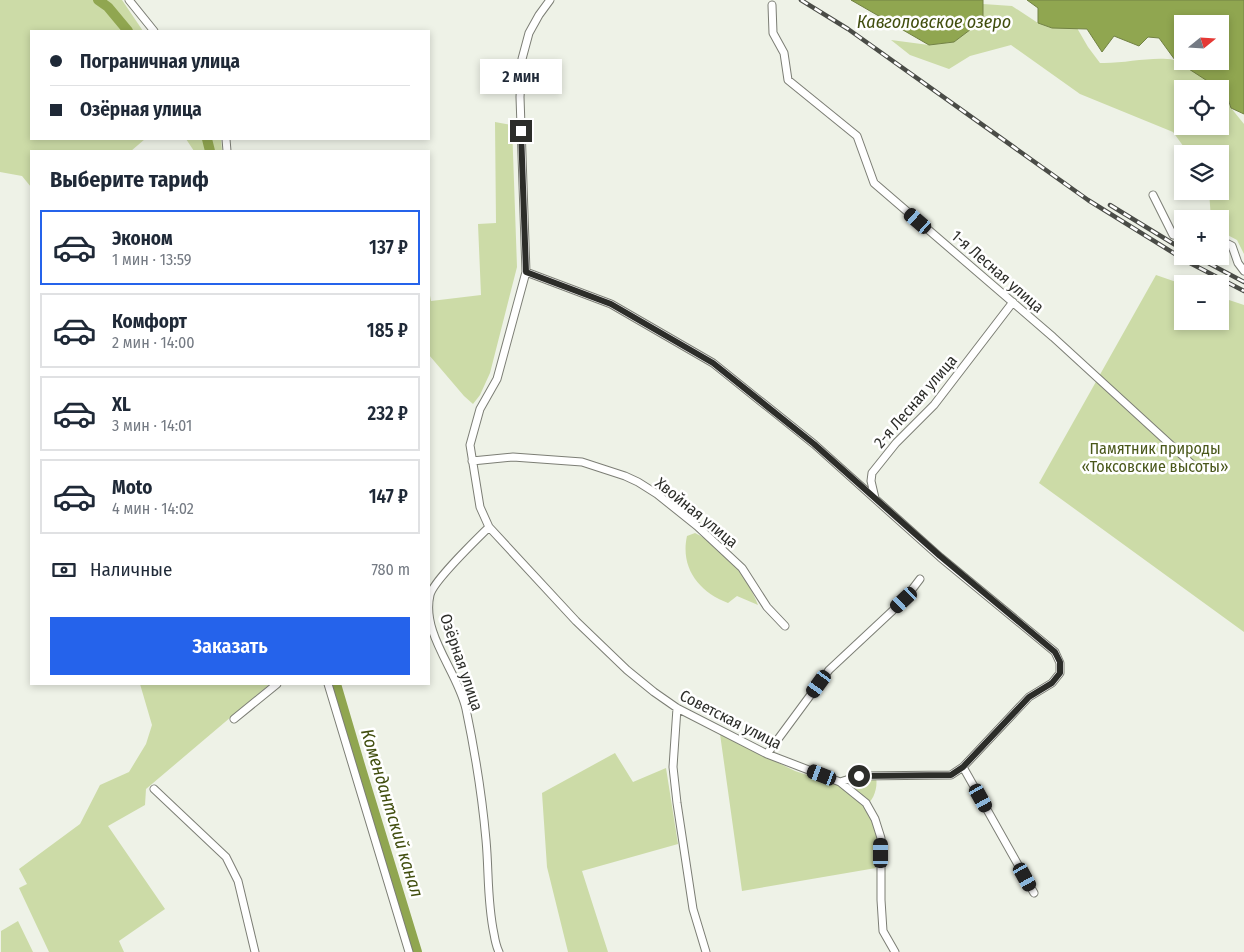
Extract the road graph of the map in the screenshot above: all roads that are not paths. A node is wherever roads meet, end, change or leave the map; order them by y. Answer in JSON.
{"nodes":[{"id":1,"x":129,"y":0,"type":"edge"},
{"id":2,"x":550,"y":0,"type":"edge"},
{"id":3,"x":772,"y":5,"type":"dead end"},
{"id":4,"x":153,"y":30,"type":"edge"},
{"id":5,"x":1153,"y":195,"type":"dead end"},
{"id":6,"x":1174,"y":235,"type":"edge"},
{"id":7,"x":1229,"y":244,"type":"edge"},
{"id":8,"x":1244,"y":271,"type":"edge"},
{"id":9,"x":526,"y":272,"type":"junction"},
{"id":10,"x":1013,"y":302,"type":"junction"},
{"id":11,"x":472,"y":461,"type":"junction"},
{"id":12,"x":1196,"y":468,"type":"dead end"},
{"id":13,"x":875,"y":498,"type":"junction"},
{"id":14,"x":489,"y":527,"type":"junction"},
{"id":15,"x":920,"y":580,"type":"dead end"},
{"id":16,"x":430,"y":594,"type":"edge"},
{"id":17,"x":430,"y":622,"type":"edge"},
{"id":18,"x":785,"y":626,"type":"dead end"},
{"id":19,"x":276,"y":685,"type":"edge"},
{"id":20,"x":328,"y":685,"type":"edge"},
{"id":21,"x":677,"y":708,"type":"junction"},
{"id":22,"x":234,"y":719,"type":"dead end"},
{"id":23,"x":767,"y":754,"type":"junction"},
{"id":24,"x":963,"y":767,"type":"junction"},
{"id":25,"x":840,"y":782,"type":"junction"},
{"id":26,"x":154,"y":789,"type":"dead end"},
{"id":27,"x":1034,"y":893,"type":"dead end"},
{"id":28,"x":255,"y":952,"type":"edge"},
{"id":29,"x":409,"y":952,"type":"edge"},
{"id":30,"x":499,"y":952,"type":"edge"},
{"id":31,"x":706,"y":952,"type":"edge"},
{"id":32,"x":895,"y":952,"type":"edge"}],
"edges":[{"from":1,"to":4,"type":"street"},
{"from":2,"to":9,"type":"street"},
{"from":3,"to":10,"type":"street","name":"1-я Лесная улица"},
{"from":5,"to":6,"type":"street"},
{"from":7,"to":8,"type":"street"},
{"from":9,"to":11,"type":"street"},
{"from":9,"to":13,"type":"street"},
{"from":10,"to":12,"type":"street","name":"1-я Лесная улица"},
{"from":10,"to":13,"type":"street","name":"2-я Лесная улица"},
{"from":11,"to":14,"type":"street"},
{"from":11,"to":18,"type":"street","name":"Хвойная улица"},
{"from":13,"to":24,"type":"street"},
{"from":14,"to":16,"type":"street","name":"Озёрная улица"},
{"from":14,"to":21,"type":"street","name":"Советская улица"},
{"from":15,"to":23,"type":"street"},
{"from":17,"to":30,"type":"street","name":"Озёрная улица"},
{"from":19,"to":22,"type":"street"},
{"from":20,"to":29,"type":"street"},
{"from":21,"to":23,"type":"street","name":"Советская улица"},
{"from":21,"to":31,"type":"street"},
{"from":23,"to":25,"type":"street","name":"Советская улица"},
{"from":24,"to":25,"type":"street"},
{"from":24,"to":27,"type":"street"},
{"from":25,"to":32,"type":"street","name":"Советская улица"},
{"from":26,"to":28,"type":"street"}]}
